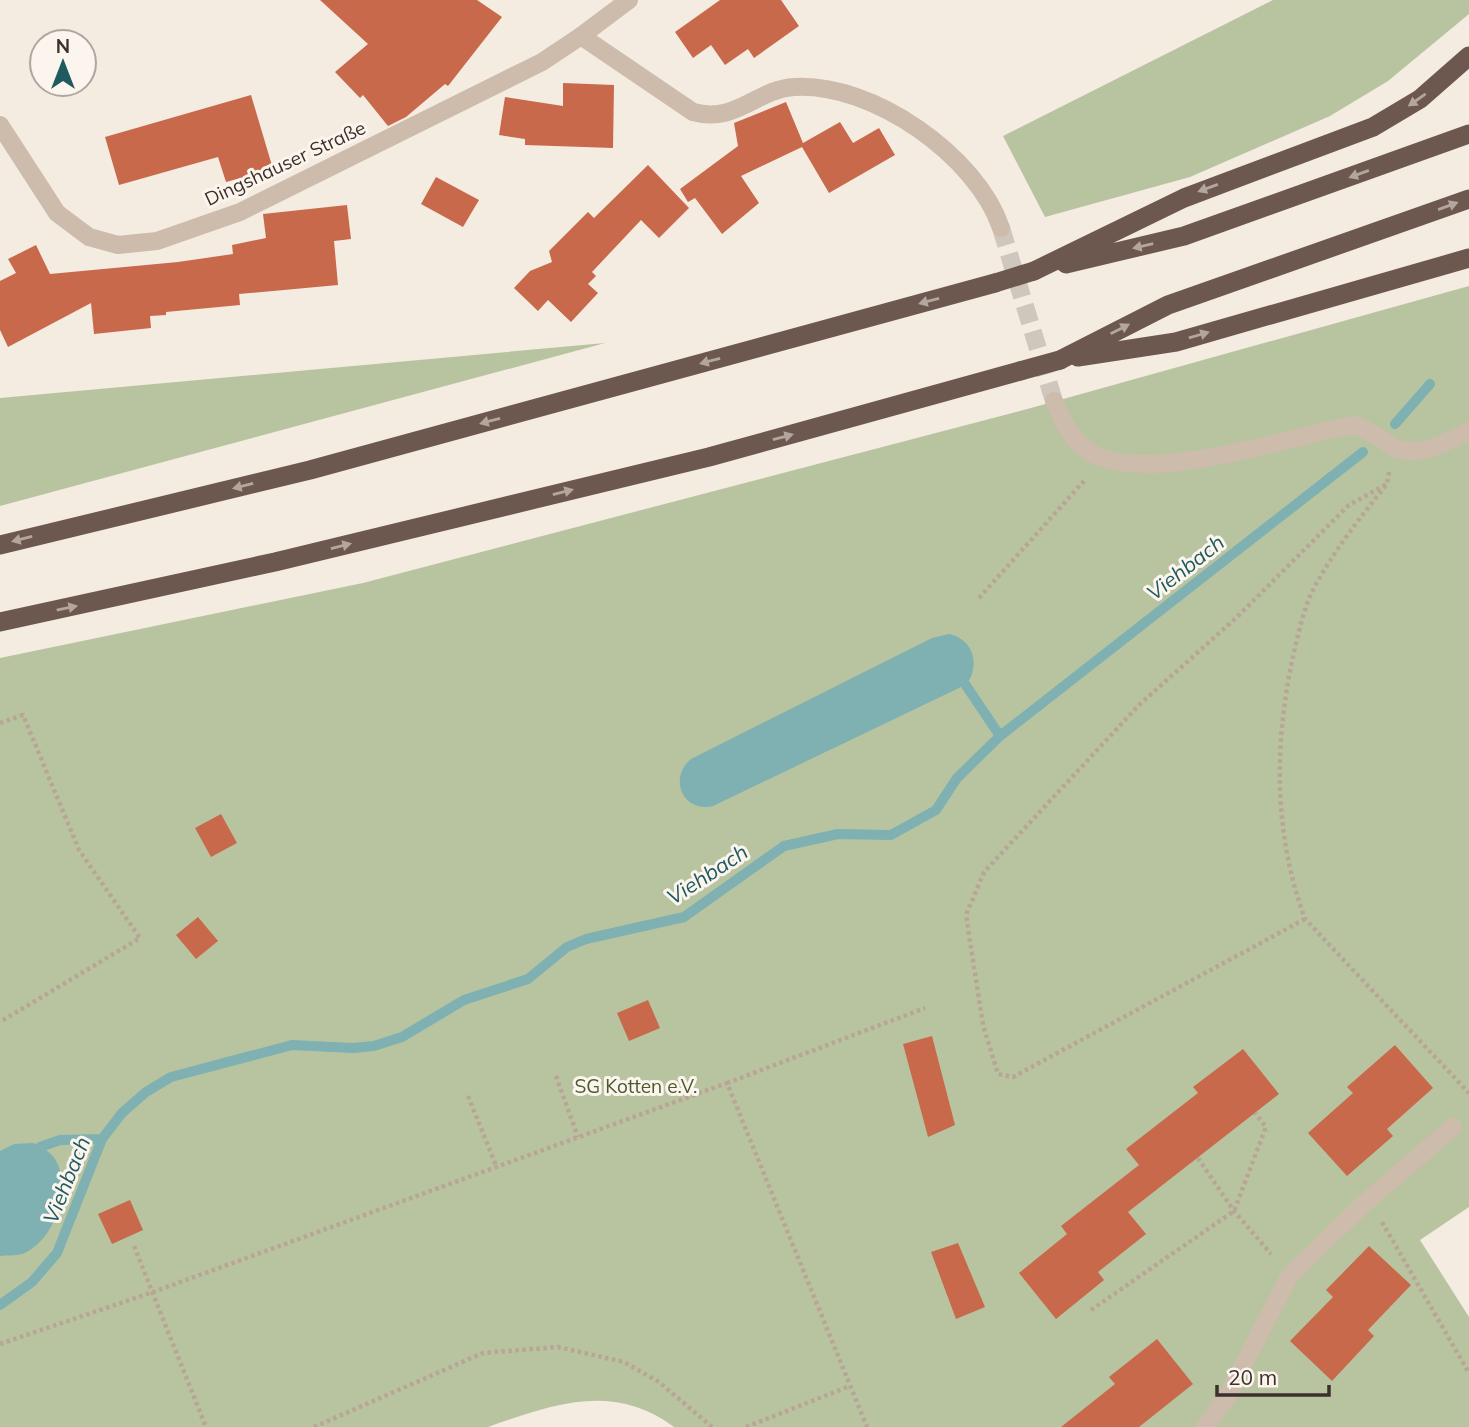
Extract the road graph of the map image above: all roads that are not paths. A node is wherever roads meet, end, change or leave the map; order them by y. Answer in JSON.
{"nodes":[{"id":1,"x":629,"y":0,"type":"edge"},
{"id":2,"x":581,"y":36,"type":"junction"},
{"id":3,"x":1469,"y":56,"type":"edge"},
{"id":4,"x":0,"y":125,"type":"edge"},
{"id":5,"x":1469,"y":134,"type":"edge"},
{"id":6,"x":1469,"y":199,"type":"edge"},
{"id":7,"x":1001,"y":228,"type":"tunnel mouth"},
{"id":8,"x":1469,"y":258,"type":"edge"},
{"id":9,"x":1034,"y":271,"type":"junction"},
{"id":10,"x":1059,"y":360,"type":"junction"},
{"id":11,"x":1054,"y":401,"type":"tunnel mouth"},
{"id":12,"x":1469,"y":431,"type":"edge"},
{"id":13,"x":0,"y":545,"type":"edge"},
{"id":14,"x":0,"y":622,"type":"edge"},
{"id":15,"x":1453,"y":1127,"type":"dead end"},
{"id":16,"x":1205,"y":1427,"type":"edge"}],
"edges":[{"from":1,"to":2,"type":"street","name":"Dingshauser Straße"},
{"from":2,"to":4,"type":"street","name":"Dingshauser Straße"},
{"from":2,"to":7,"type":"street"},
{"from":3,"to":9,"type":"highway","one_way":true},
{"from":5,"to":9,"type":"highway","one_way":true},
{"from":10,"to":6,"type":"highway","one_way":true},
{"from":10,"to":8,"type":"highway","one_way":true},
{"from":9,"to":13,"type":"highway","one_way":true,"bridge":true},
{"from":14,"to":10,"type":"highway","one_way":true,"bridge":true},
{"from":11,"to":12,"type":"street"},
{"from":15,"to":16,"type":"street"}]}
